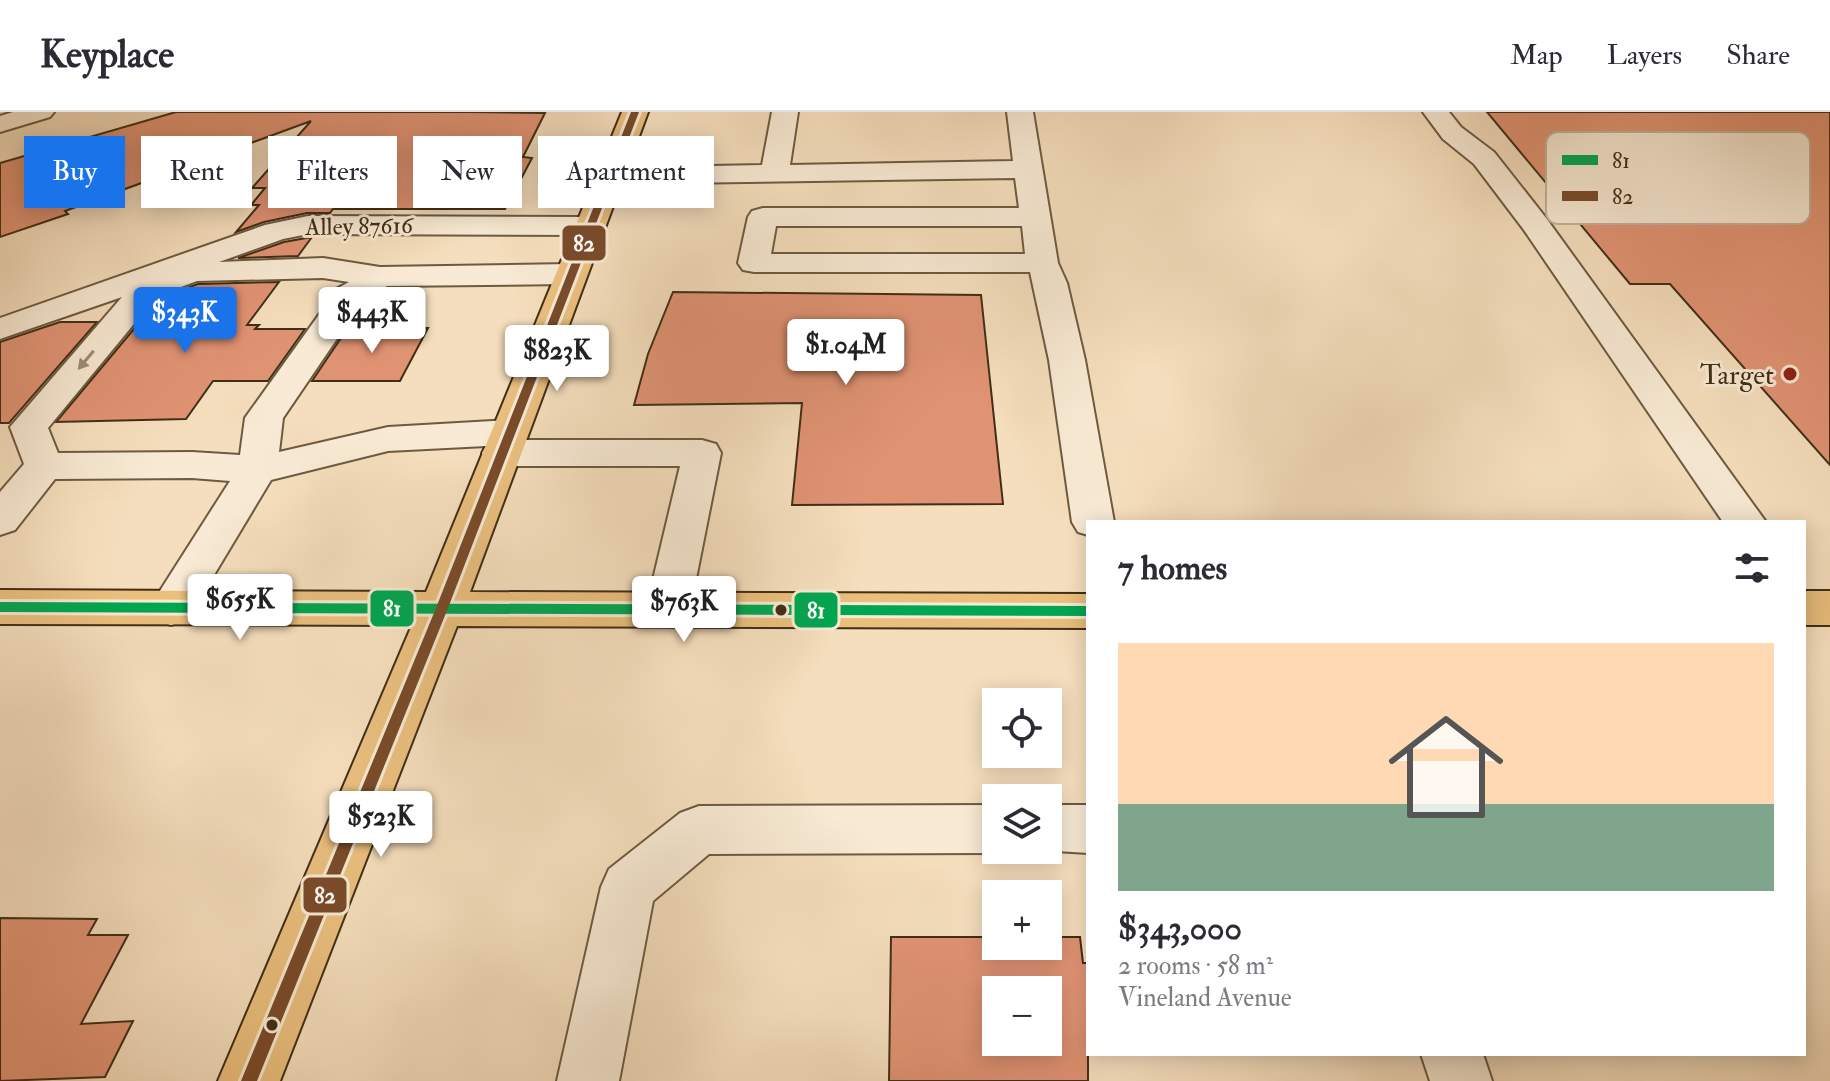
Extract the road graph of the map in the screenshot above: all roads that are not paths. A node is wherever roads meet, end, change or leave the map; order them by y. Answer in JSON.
{"nodes":[{"id":1,"x":41,"y":112,"type":"edge"},
{"id":2,"x":635,"y":112,"type":"edge"},
{"id":3,"x":785,"y":112,"type":"edge"},
{"id":4,"x":1020,"y":112,"type":"edge"},
{"id":5,"x":1436,"y":112,"type":"edge"},
{"id":6,"x":0,"y":124,"type":"edge"},
{"id":7,"x":626,"y":136,"type":"edge"},
{"id":8,"x":1029,"y":169,"type":"junction"},
{"id":9,"x":774,"y":174,"type":"junction"},
{"id":10,"x":714,"y":175,"type":"edge"},
{"id":11,"x":597,"y":208,"type":"edge"},
{"id":12,"x":1036,"y":217,"type":"junction"},
{"id":13,"x":590,"y":226,"type":"junction"},
{"id":14,"x":1042,"y":263,"type":"junction"},
{"id":15,"x":570,"y":274,"type":"junction"},
{"id":16,"x":380,"y":277,"type":"junction"},
{"id":17,"x":0,"y":329,"type":"edge"},
{"id":18,"x":506,"y":442,"type":"junction"},
{"id":19,"x":44,"y":466,"type":"junction"},
{"id":20,"x":257,"y":470,"type":"junction"},
{"id":21,"x":0,"y":520,"type":"edge"},
{"id":22,"x":1093,"y":520,"type":"edge"},
{"id":23,"x":1744,"y":520,"type":"edge"},
{"id":24,"x":0,"y":607,"type":"edge"},
{"id":25,"x":171,"y":608,"type":"junction"},
{"id":26,"x":442,"y":608,"type":"junction"},
{"id":27,"x":668,"y":609,"type":"junction"},
{"id":28,"x":1086,"y":611,"type":"edge"},
{"id":29,"x":982,"y":829,"type":"edge"},
{"id":30,"x":1062,"y":829,"type":"edge"},
{"id":31,"x":1086,"y":829,"type":"edge"},
{"id":32,"x":1453,"y":1056,"type":"edge"},
{"id":33,"x":249,"y":1081,"type":"edge"},
{"id":34,"x":588,"y":1081,"type":"edge"},
{"id":35,"x":1461,"y":1081,"type":"edge"}],
"edges":[{"from":1,"to":6,"type":"street"},
{"from":2,"to":7,"type":"main road"},
{"from":3,"to":9,"type":"street"},
{"from":4,"to":8,"type":"street"},
{"from":5,"to":23,"type":"street"},
{"from":8,"to":9,"type":"street"},
{"from":8,"to":12,"type":"street"},
{"from":9,"to":10,"type":"street"},
{"from":11,"to":13,"type":"main road"},
{"from":12,"to":14,"type":"street"},
{"from":12,"to":14,"type":"street"},
{"from":13,"to":15,"type":"main road"},
{"from":13,"to":17,"type":"street","name":"Alley 87616"},
{"from":14,"to":22,"type":"street"},
{"from":15,"to":16,"type":"street"},
{"from":15,"to":18,"type":"main road"},
{"from":16,"to":19,"type":"street","one_way":true},
{"from":16,"to":20,"type":"street"},
{"from":18,"to":20,"type":"street"},
{"from":18,"to":26,"type":"main road"},
{"from":18,"to":27,"type":"street"},
{"from":19,"to":20,"type":"street"},
{"from":19,"to":21,"type":"street"},
{"from":20,"to":25,"type":"street"},
{"from":24,"to":25,"type":"main road"},
{"from":25,"to":26,"type":"main road"},
{"from":26,"to":27,"type":"main road"},
{"from":26,"to":33,"type":"main road"},
{"from":27,"to":28,"type":"main road"},
{"from":29,"to":34,"type":"street"},
{"from":30,"to":31,"type":"street"},
{"from":32,"to":35,"type":"street"}]}
